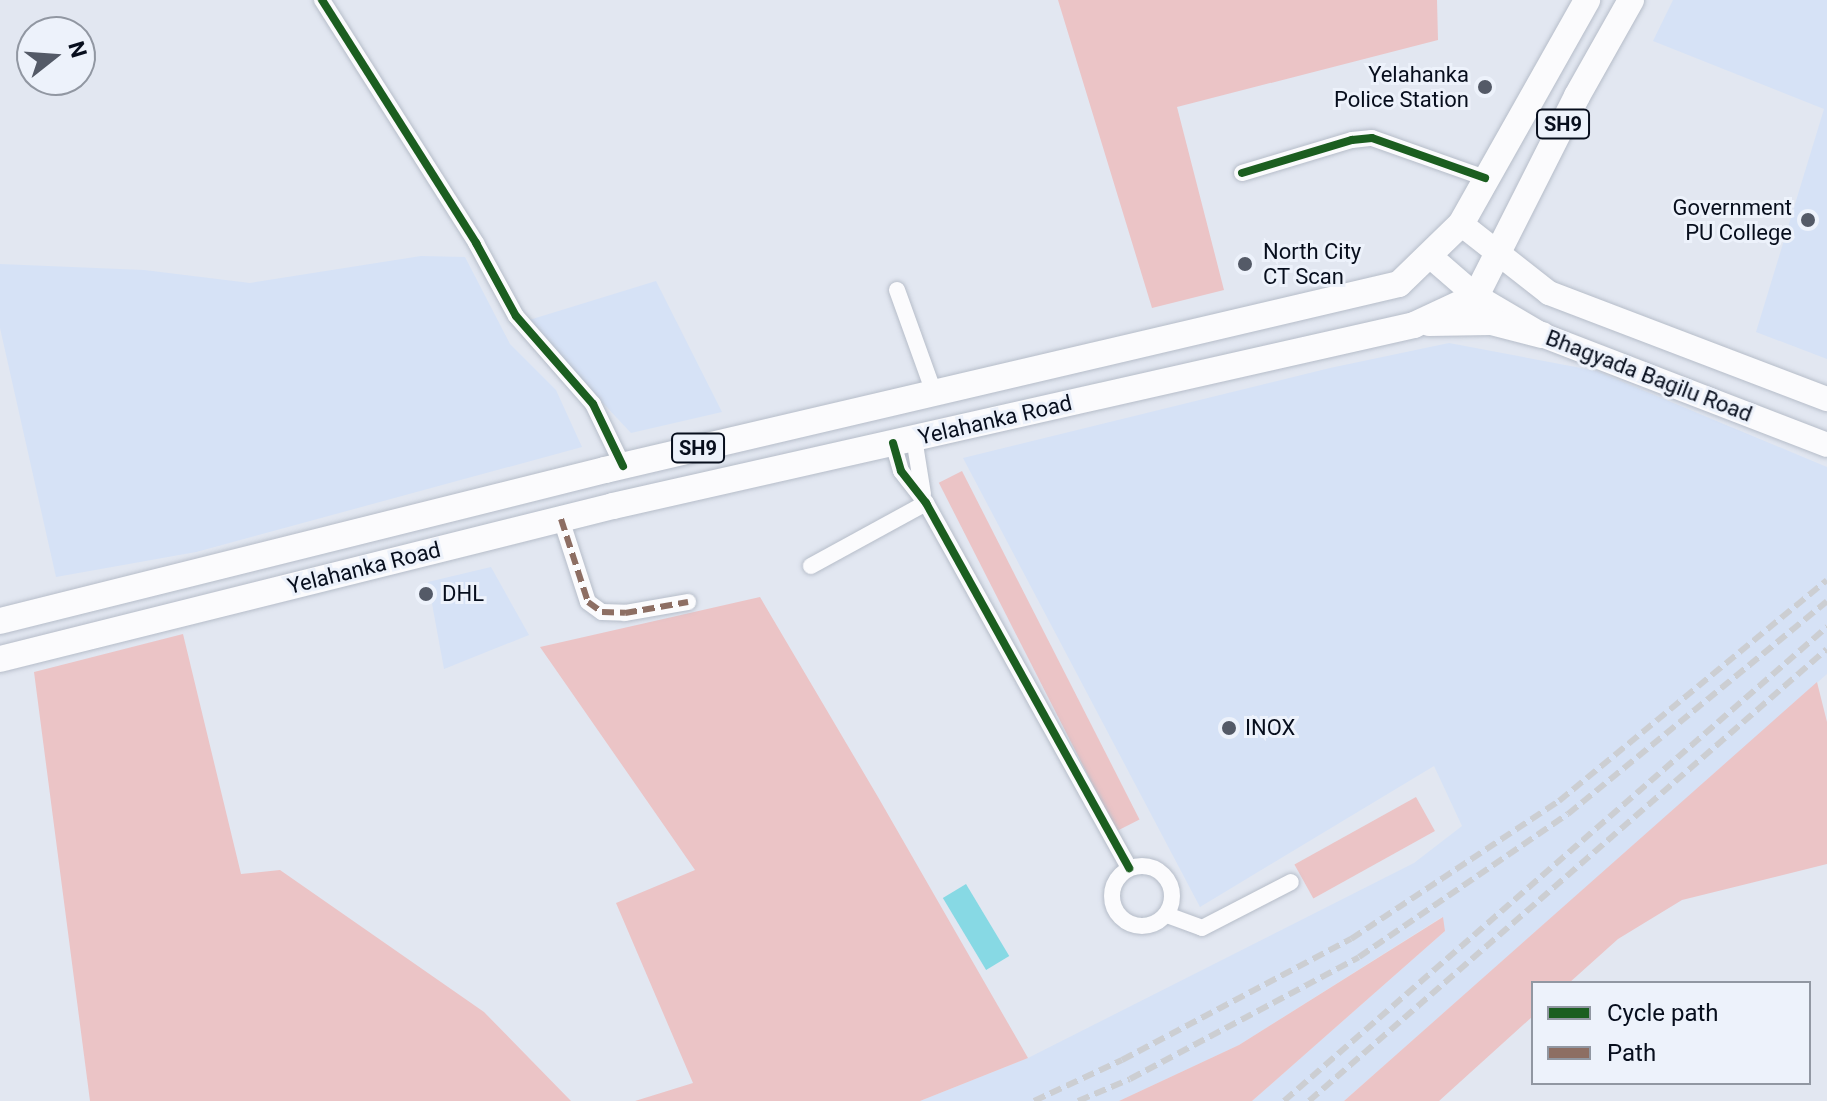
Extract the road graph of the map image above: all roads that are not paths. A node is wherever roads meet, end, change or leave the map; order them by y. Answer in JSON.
{"nodes":[{"id":1,"x":322,"y":0,"type":"edge"},
{"id":2,"x":1587,"y":0,"type":"edge"},
{"id":3,"x":1631,"y":0,"type":"edge"},
{"id":4,"x":1242,"y":173,"type":"dead end"},
{"id":5,"x":1485,"y":178,"type":"junction"},
{"id":6,"x":1461,"y":224,"type":"junction"},
{"id":7,"x":1499,"y":251,"type":"junction"},
{"id":8,"x":1431,"y":257,"type":"junction"},
{"id":9,"x":897,"y":290,"type":"dead end"},
{"id":10,"x":1476,"y":296,"type":"junction"},
{"id":11,"x":1414,"y":325,"type":"junction"},
{"id":12,"x":1542,"y":335,"type":"junction"},
{"id":13,"x":934,"y":393,"type":"junction"},
{"id":14,"x":1827,"y":399,"type":"edge"},
{"id":15,"x":904,"y":440,"type":"junction"},
{"id":16,"x":1827,"y":445,"type":"edge"},
{"id":17,"x":623,"y":466,"type":"junction"},
{"id":18,"x":926,"y":503,"type":"junction"},
{"id":19,"x":561,"y":519,"type":"junction"},
{"id":20,"x":811,"y":566,"type":"dead end"},
{"id":21,"x":688,"y":602,"type":"dead end"},
{"id":22,"x":0,"y":621,"type":"edge"},
{"id":23,"x":0,"y":659,"type":"edge"},
{"id":24,"x":1129,"y":868,"type":"junction"},
{"id":25,"x":1291,"y":882,"type":"dead end"},
{"id":26,"x":1167,"y":915,"type":"junction"}],
"edges":[{"from":1,"to":17,"type":"street"},
{"from":2,"to":5,"type":"main road","name":"Yelahanka Road","number":"SH9"},
{"from":3,"to":7,"type":"main road","number":"SH9"},
{"from":4,"to":5,"type":"street"},
{"from":5,"to":6,"type":"main road","name":"Yelahanka Road","number":"SH9"},
{"from":6,"to":7,"type":"main road","name":"Bhagyada Bagilu Road"},
{"from":6,"to":8,"type":"main road","name":"Yelahanka Road","number":"SH9"},
{"from":7,"to":10,"type":"main road","number":"SH9"},
{"from":7,"to":14,"type":"main road","name":"Bhagyada Bagilu Road"},
{"from":8,"to":10,"type":"main road","name":"Bhagyada Bagilu Road"},
{"from":8,"to":13,"type":"main road","name":"Yelahanka Road","number":"SH9"},
{"from":9,"to":13,"type":"street"},
{"from":10,"to":11,"type":"main road","name":"Yelahanka Road","number":"SH9"},
{"from":10,"to":12,"type":"main road","name":"Bhagyada Bagilu Road"},
{"from":11,"to":12,"type":"main road"},
{"from":11,"to":15,"type":"main road","name":"Yelahanka Road","number":"SH9"},
{"from":12,"to":16,"type":"main road","name":"Bhagyada Bagilu Road"},
{"from":13,"to":17,"type":"main road","name":"Yelahanka Road","number":"SH9"},
{"from":15,"to":18,"type":"street"},
{"from":15,"to":19,"type":"main road","name":"Yelahanka Road","number":"SH9"},
{"from":17,"to":22,"type":"main road","name":"Yelahanka Road","number":"SH9"},
{"from":18,"to":20,"type":"street"},
{"from":18,"to":24,"type":"street"},
{"from":19,"to":21,"type":"street"},
{"from":19,"to":23,"type":"main road","name":"Yelahanka Road","number":"SH9"},
{"from":24,"to":26,"type":"street"},
{"from":24,"to":26,"type":"street"},
{"from":25,"to":26,"type":"street"}]}
